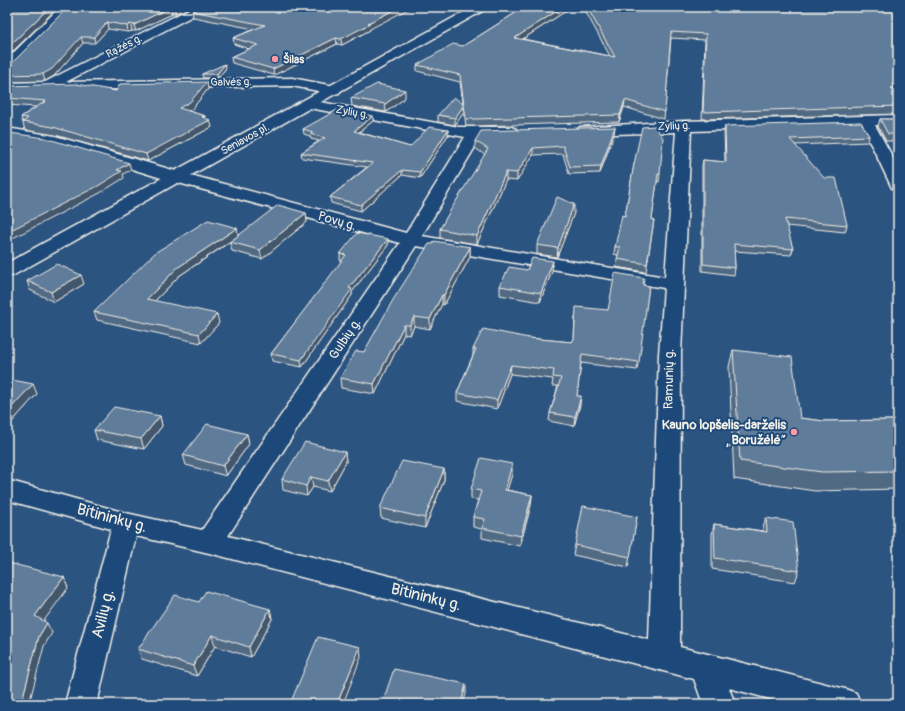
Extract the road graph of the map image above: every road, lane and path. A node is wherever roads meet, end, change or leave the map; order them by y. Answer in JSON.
{"nodes":[{"id":1,"x":67,"y":7,"type":"edge"},
{"id":2,"x":202,"y":7,"type":"edge"},
{"id":3,"x":460,"y":7,"type":"edge"},
{"id":4,"x":479,"y":8,"type":"edge"},
{"id":5,"x":7,"y":67,"type":"edge"},
{"id":6,"x":46,"y":86,"type":"junction"},
{"id":7,"x":7,"y":87,"type":"edge"},
{"id":8,"x":334,"y":90,"type":"junction"},
{"id":9,"x":308,"y":104,"type":"junction"},
{"id":10,"x":898,"y":120,"type":"edge"},
{"id":11,"x":865,"y":121,"type":"junction"},
{"id":12,"x":684,"y":126,"type":"junction"},
{"id":13,"x":572,"y":130,"type":"edge"},
{"id":14,"x":524,"y":132,"type":"edge"},
{"id":15,"x":7,"y":133,"type":"edge"},
{"id":16,"x":475,"y":133,"type":"junction"},
{"id":17,"x":176,"y":177,"type":"junction"},
{"id":18,"x":898,"y":184,"type":"edge"},
{"id":19,"x":410,"y":240,"type":"junction"},
{"id":20,"x":7,"y":271,"type":"edge"},
{"id":21,"x":673,"y":284,"type":"junction"},
{"id":22,"x":7,"y":490,"type":"edge"},
{"id":23,"x":126,"y":523,"type":"junction"},
{"id":24,"x":209,"y":542,"type":"junction"},
{"id":25,"x":664,"y":656,"type":"junction"},
{"id":26,"x":706,"y":668,"type":"junction"},
{"id":27,"x":81,"y":704,"type":"edge"},
{"id":28,"x":718,"y":704,"type":"edge"},
{"id":29,"x":845,"y":704,"type":"edge"}],
"edges":[{"from":1,"to":5,"type":"street"},
{"from":2,"to":6,"type":"street","name":"Rąžės g."},
{"from":3,"to":4,"type":"street"},
{"from":4,"to":8,"type":"street","name":"Seniavos pl."},
{"from":6,"to":7,"type":"street","name":"Galvės g."},
{"from":6,"to":8,"type":"street","name":"Galvės g."},
{"from":8,"to":9,"type":"street","name":"Seniavos pl."},
{"from":9,"to":16,"type":"street","name":"Zylių g."},
{"from":9,"to":17,"type":"street","name":"Seniavos pl."},
{"from":10,"to":11,"type":"street","name":"Zylių g."},
{"from":11,"to":12,"type":"street","name":"Zylių g."},
{"from":11,"to":18,"type":"street"},
{"from":12,"to":13,"type":"street","name":"Zylių g."},
{"from":12,"to":21,"type":"street","name":"Ramunių g."},
{"from":14,"to":16,"type":"street","name":"Zylių g."},
{"from":15,"to":17,"type":"street","name":"Povų g."},
{"from":16,"to":19,"type":"street","name":"Gulbių g."},
{"from":17,"to":19,"type":"street","name":"Povų g."},
{"from":17,"to":20,"type":"street","name":"Seniavos pl."},
{"from":19,"to":21,"type":"street","name":"Povų g."},
{"from":19,"to":24,"type":"street","name":"Gulbių g."},
{"from":21,"to":25,"type":"street","name":"Ramunių g."},
{"from":22,"to":23,"type":"street","name":"Bitininkų g."},
{"from":23,"to":24,"type":"street","name":"Bitininkų g."},
{"from":23,"to":27,"type":"street","name":"Avilių g."},
{"from":24,"to":25,"type":"street","name":"Bitininkų g."},
{"from":25,"to":26,"type":"street","name":"Bitininkų g."},
{"from":26,"to":28,"type":"street"},
{"from":26,"to":29,"type":"street","name":"Bitininkų g."}]}
